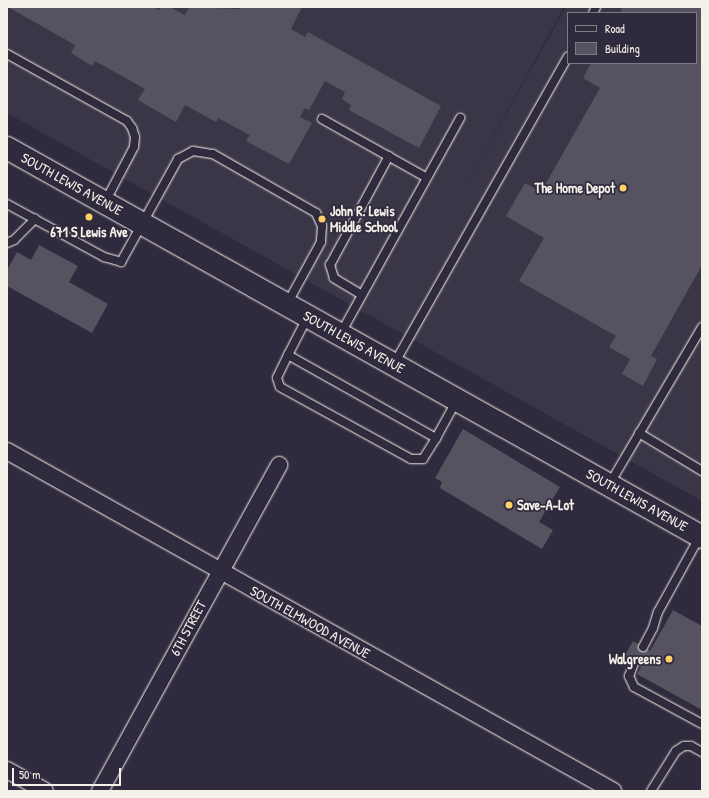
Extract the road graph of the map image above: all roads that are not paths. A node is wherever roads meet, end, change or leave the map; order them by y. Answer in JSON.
{"nodes":[{"id":1,"x":7,"y":54,"type":"edge"},
{"id":2,"x":567,"y":59,"type":"edge"},
{"id":3,"x":460,"y":118,"type":"dead end"},
{"id":4,"x":322,"y":119,"type":"dead end"},
{"id":5,"x":7,"y":148,"type":"edge"},
{"id":6,"x":389,"y":156,"type":"junction"},
{"id":7,"x":427,"y":178,"type":"junction"},
{"id":8,"x":105,"y":202,"type":"junction"},
{"id":9,"x":7,"y":204,"type":"edge"},
{"id":10,"x":35,"y":219,"type":"junction"},
{"id":11,"x":144,"y":224,"type":"junction"},
{"id":12,"x":7,"y":243,"type":"edge"},
{"id":13,"x":362,"y":295,"type":"junction"},
{"id":14,"x":287,"y":304,"type":"junction"},
{"id":15,"x":308,"y":316,"type":"junction"},
{"id":16,"x":702,"y":327,"type":"edge"},
{"id":17,"x":340,"y":334,"type":"junction"},
{"id":18,"x":288,"y":355,"type":"junction"},
{"id":19,"x":394,"y":364,"type":"junction"},
{"id":20,"x":457,"y":400,"type":"junction"},
{"id":21,"x":639,"y":433,"type":"junction"},
{"id":22,"x":436,"y":438,"type":"junction"},
{"id":23,"x":7,"y":451,"type":"edge"},
{"id":24,"x":278,"y":465,"type":"dead end"},
{"id":25,"x":702,"y":471,"type":"edge"},
{"id":26,"x":609,"y":485,"type":"junction"},
{"id":27,"x":701,"y":536,"type":"edge"},
{"id":28,"x":219,"y":571,"type":"junction"},
{"id":29,"x":643,"y":647,"type":"dead end"},
{"id":30,"x":634,"y":663,"type":"dead end"},
{"id":31,"x":702,"y":724,"type":"edge"},
{"id":32,"x":702,"y":752,"type":"edge"},
{"id":33,"x":7,"y":770,"type":"edge"},
{"id":34,"x":45,"y":791,"type":"edge"},
{"id":35,"x":100,"y":791,"type":"edge"},
{"id":36,"x":613,"y":791,"type":"edge"},
{"id":37,"x":651,"y":791,"type":"edge"}],
"edges":[{"from":1,"to":8,"type":"lane"},
{"from":2,"to":19,"type":"lane"},
{"from":3,"to":7,"type":"lane"},
{"from":4,"to":6,"type":"lane"},
{"from":5,"to":8,"type":"main road","name":"SOUTH LEWIS AVENUE"},
{"from":6,"to":7,"type":"lane"},
{"from":6,"to":13,"type":"lane"},
{"from":7,"to":13,"type":"lane"},
{"from":8,"to":11,"type":"main road","name":"SOUTH LEWIS AVENUE"},
{"from":9,"to":10,"type":"lane"},
{"from":10,"to":11,"type":"lane"},
{"from":10,"to":12,"type":"lane"},
{"from":11,"to":14,"type":"main road","name":"SOUTH LEWIS AVENUE"},
{"from":11,"to":14,"type":"lane"},
{"from":13,"to":17,"type":"lane"},
{"from":14,"to":15,"type":"main road","name":"SOUTH LEWIS AVENUE"},
{"from":15,"to":17,"type":"main road","name":"SOUTH LEWIS AVENUE"},
{"from":15,"to":18,"type":"lane"},
{"from":16,"to":21,"type":"lane"},
{"from":17,"to":19,"type":"main road","name":"SOUTH LEWIS AVENUE"},
{"from":18,"to":22,"type":"lane"},
{"from":18,"to":22,"type":"lane"},
{"from":19,"to":20,"type":"main road","name":"SOUTH LEWIS AVENUE"},
{"from":20,"to":22,"type":"lane"},
{"from":20,"to":26,"type":"main road","name":"SOUTH LEWIS AVENUE"},
{"from":21,"to":25,"type":"lane"},
{"from":21,"to":26,"type":"lane"},
{"from":23,"to":28,"type":"street","name":"SOUTH ELMWOOD AVENUE"},
{"from":24,"to":28,"type":"street","name":"6TH STREET"},
{"from":26,"to":27,"type":"main road","name":"SOUTH LEWIS AVENUE"},
{"from":27,"to":29,"type":"lane"},
{"from":28,"to":35,"type":"street","name":"6TH STREET"},
{"from":28,"to":36,"type":"street","name":"SOUTH ELMWOOD AVENUE"},
{"from":30,"to":31,"type":"lane"},
{"from":32,"to":37,"type":"lane"},
{"from":33,"to":34,"type":"street"}]}
